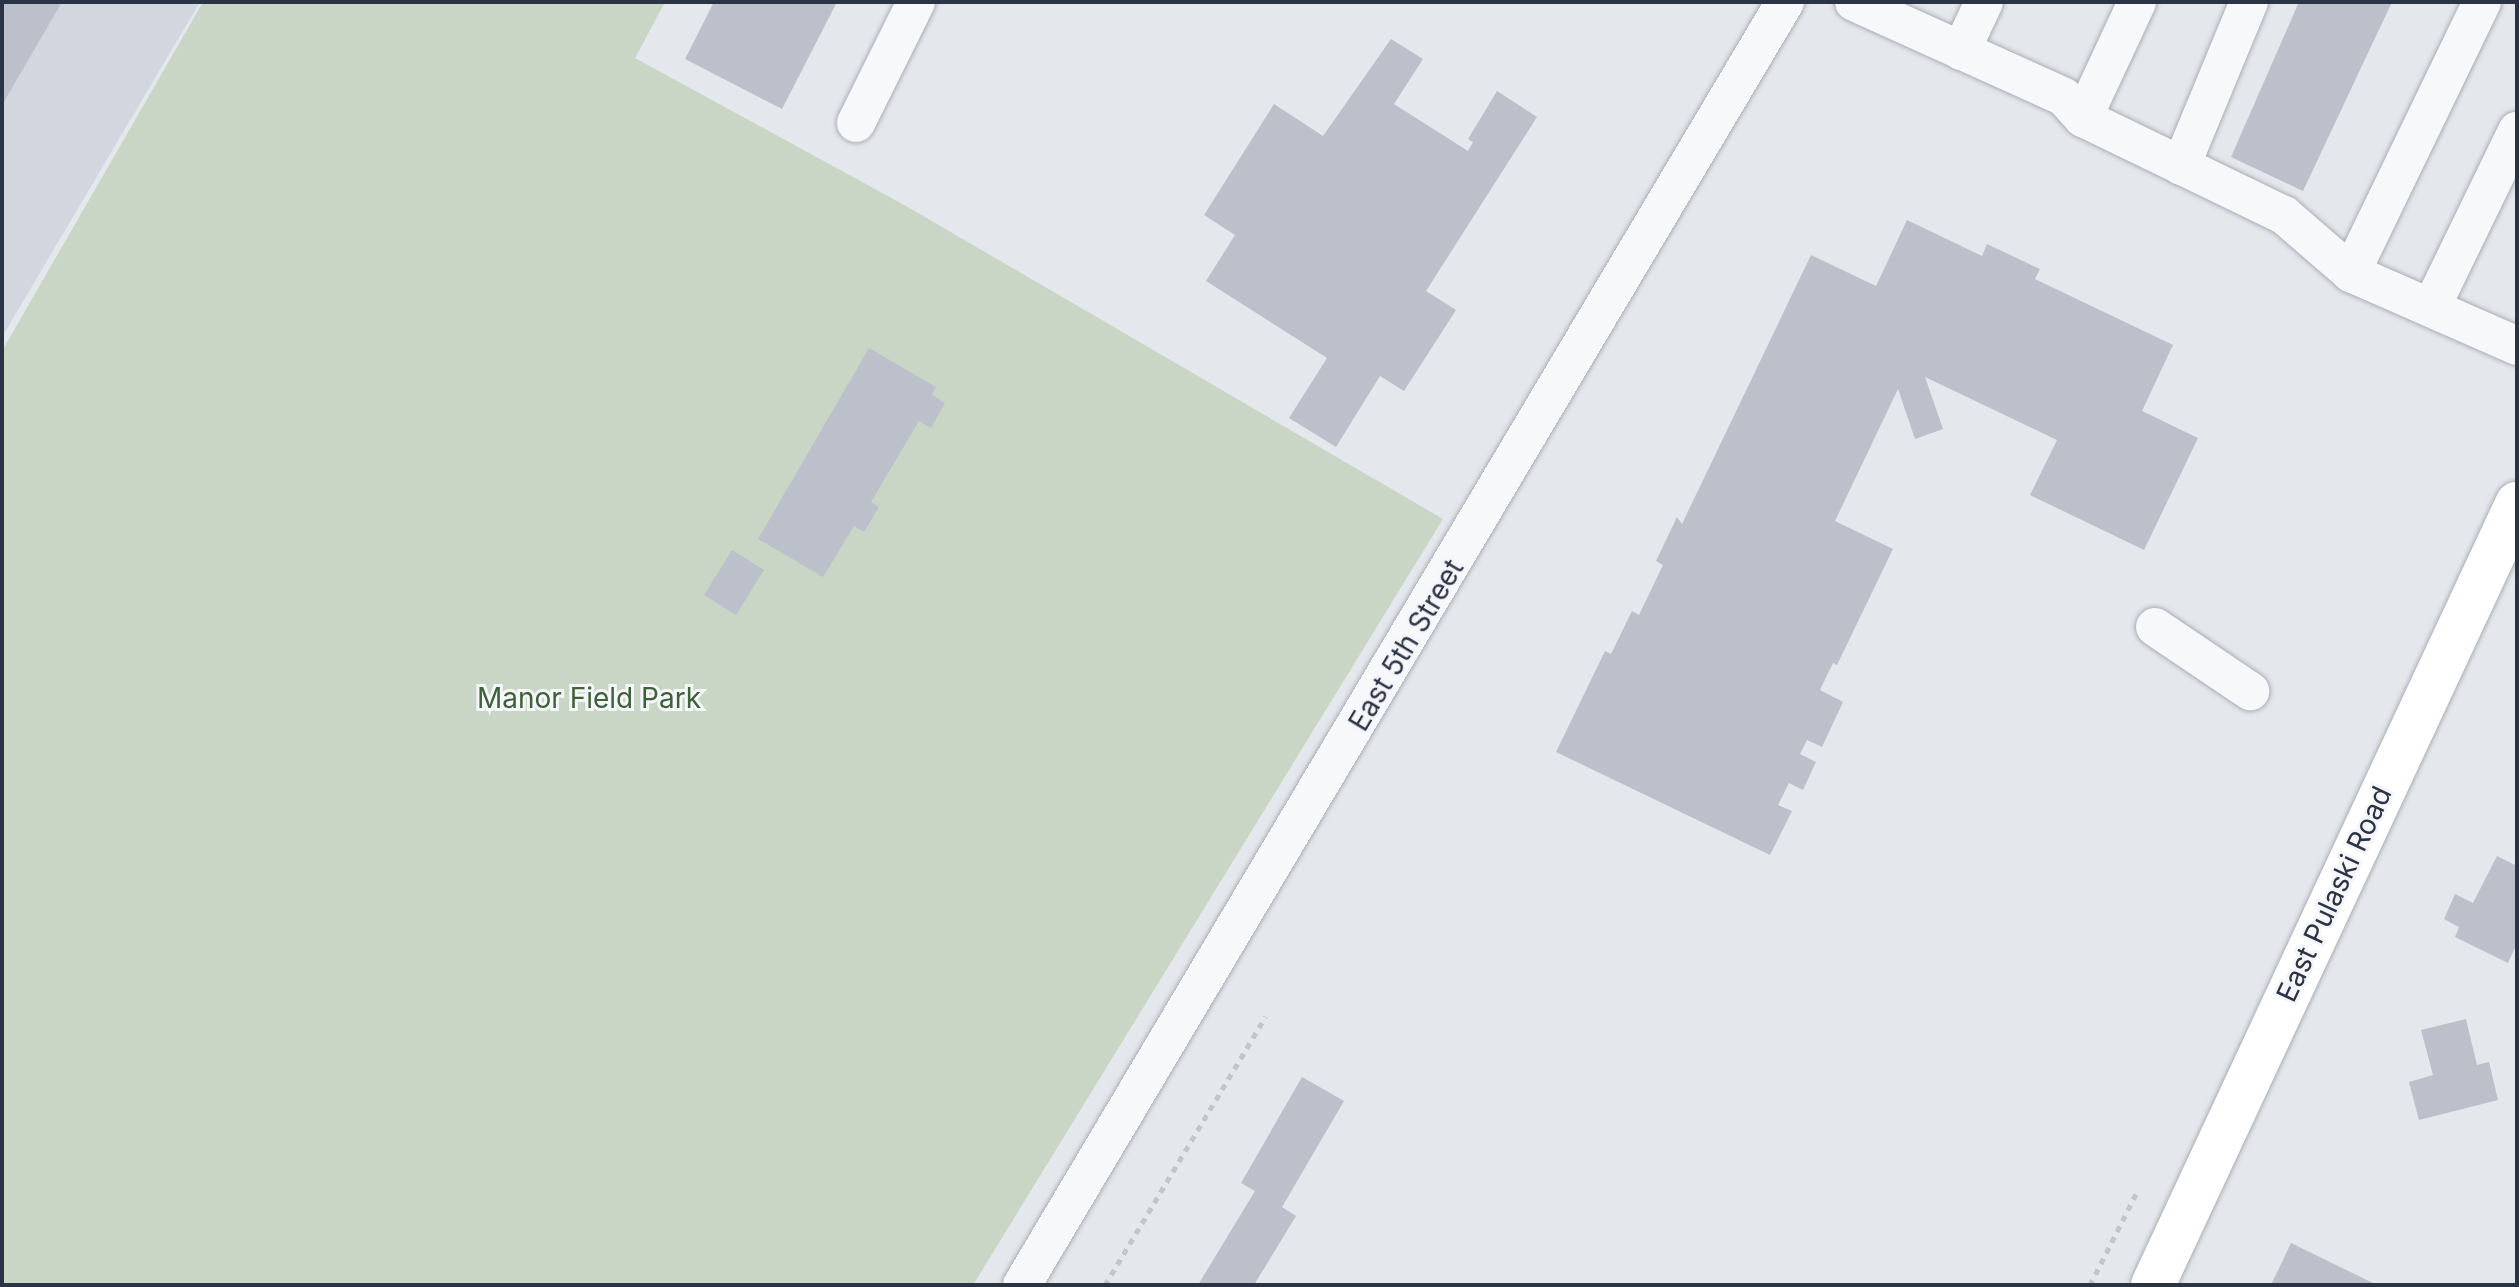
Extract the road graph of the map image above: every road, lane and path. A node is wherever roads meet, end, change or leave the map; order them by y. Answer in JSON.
{"nodes":[{"id":1,"x":916,"y":2,"type":"edge"},
{"id":2,"x":1785,"y":2,"type":"edge"},
{"id":3,"x":1854,"y":2,"type":"edge"},
{"id":4,"x":1984,"y":2,"type":"edge"},
{"id":5,"x":2137,"y":2,"type":"edge"},
{"id":6,"x":2249,"y":2,"type":"edge"},
{"id":7,"x":2482,"y":2,"type":"edge"},
{"id":8,"x":1961,"y":51,"type":"junction"},
{"id":9,"x":2083,"y":118,"type":"junction"},
{"id":10,"x":856,"y":123,"type":"dead end"},
{"id":11,"x":2517,"y":131,"type":"edge"},
{"id":12,"x":2181,"y":166,"type":"junction"},
{"id":13,"x":2351,"y":273,"type":"junction"},
{"id":14,"x":2431,"y":308,"type":"junction"},
{"id":15,"x":2517,"y":346,"type":"edge"},
{"id":16,"x":2517,"y":504,"type":"edge"},
{"id":17,"x":2155,"y":627,"type":"dead end"},
{"id":18,"x":2250,"y":691,"type":"dead end"},
{"id":19,"x":1266,"y":1016,"type":"dead end"},
{"id":20,"x":2138,"y":1190,"type":"dead end"},
{"id":21,"x":1022,"y":1285,"type":"edge"},
{"id":22,"x":1105,"y":1285,"type":"edge"},
{"id":23,"x":2090,"y":1285,"type":"edge"},
{"id":24,"x":2153,"y":1285,"type":"edge"}],
"edges":[{"from":1,"to":10,"type":"street"},
{"from":2,"to":21,"type":"street","name":"East 5th Street"},
{"from":3,"to":8,"type":"street"},
{"from":4,"to":8,"type":"street"},
{"from":5,"to":9,"type":"street"},
{"from":6,"to":12,"type":"street"},
{"from":7,"to":13,"type":"street"},
{"from":8,"to":9,"type":"street"},
{"from":9,"to":12,"type":"street"},
{"from":11,"to":14,"type":"street"},
{"from":12,"to":13,"type":"street"},
{"from":13,"to":14,"type":"street"},
{"from":14,"to":15,"type":"street"},
{"from":16,"to":24,"type":"main road","name":"East Pulaski Road"},
{"from":17,"to":18,"type":"street"},
{"from":19,"to":22,"type":"path"},
{"from":20,"to":23,"type":"path"}]}
